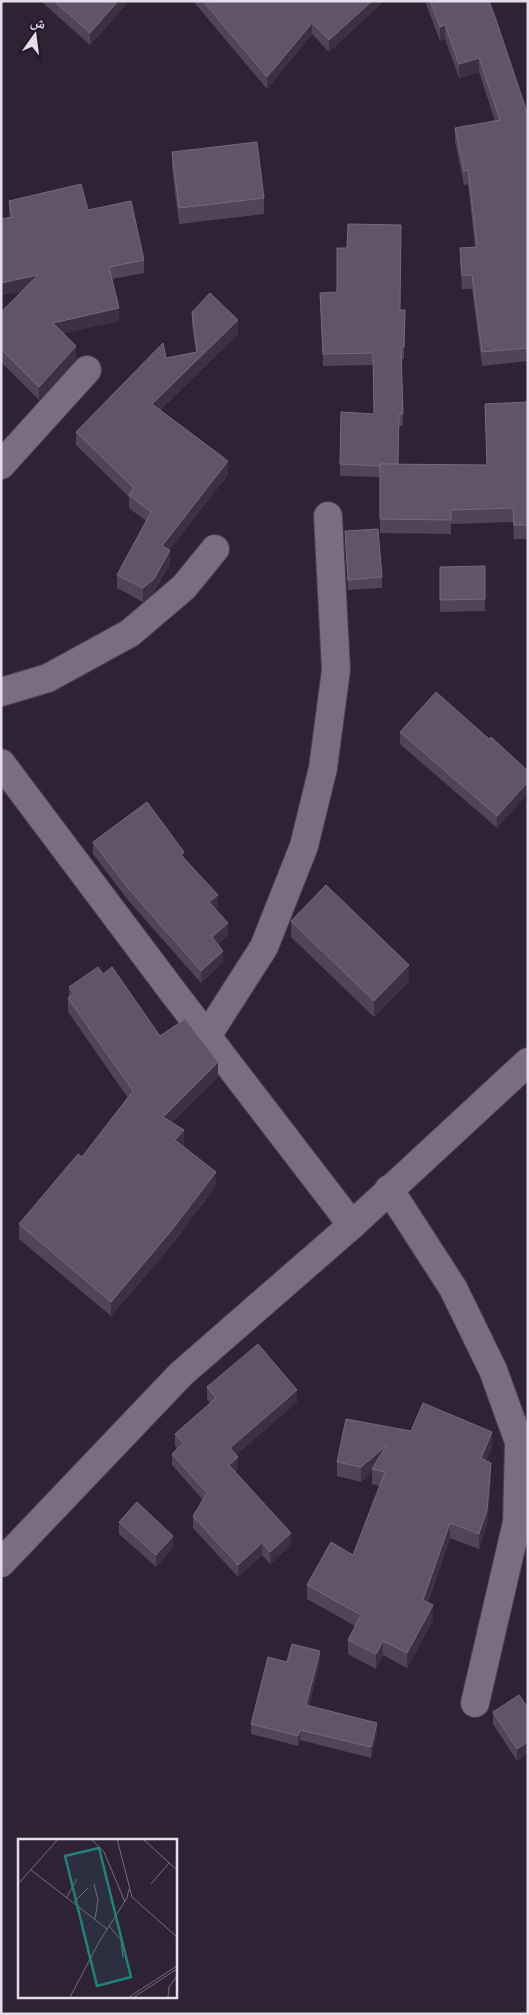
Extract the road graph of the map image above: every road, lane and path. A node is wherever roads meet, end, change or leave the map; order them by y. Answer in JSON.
{"nodes":[{"id":1,"x":87,"y":370,"type":"dead end"},
{"id":2,"x":1,"y":465,"type":"edge"},
{"id":3,"x":328,"y":516,"type":"dead end"},
{"id":4,"x":215,"y":549,"type":"dead end"},
{"id":5,"x":1,"y":692,"type":"edge"},
{"id":6,"x":1,"y":763,"type":"edge"},
{"id":7,"x":207,"y":1036,"type":"junction"},
{"id":8,"x":528,"y":1062,"type":"edge"},
{"id":9,"x":388,"y":1189,"type":"junction"},
{"id":10,"x":352,"y":1225,"type":"junction"},
{"id":11,"x":1,"y":1563,"type":"edge"},
{"id":12,"x":475,"y":1704,"type":"dead end"}],
"edges":[{"from":1,"to":2,"type":"street"},
{"from":3,"to":7,"type":"street"},
{"from":4,"to":5,"type":"street"},
{"from":6,"to":7,"type":"street"},
{"from":7,"to":10,"type":"street"},
{"from":8,"to":9,"type":"street"},
{"from":9,"to":10,"type":"street"},
{"from":9,"to":12,"type":"street"},
{"from":10,"to":11,"type":"street"}]}
